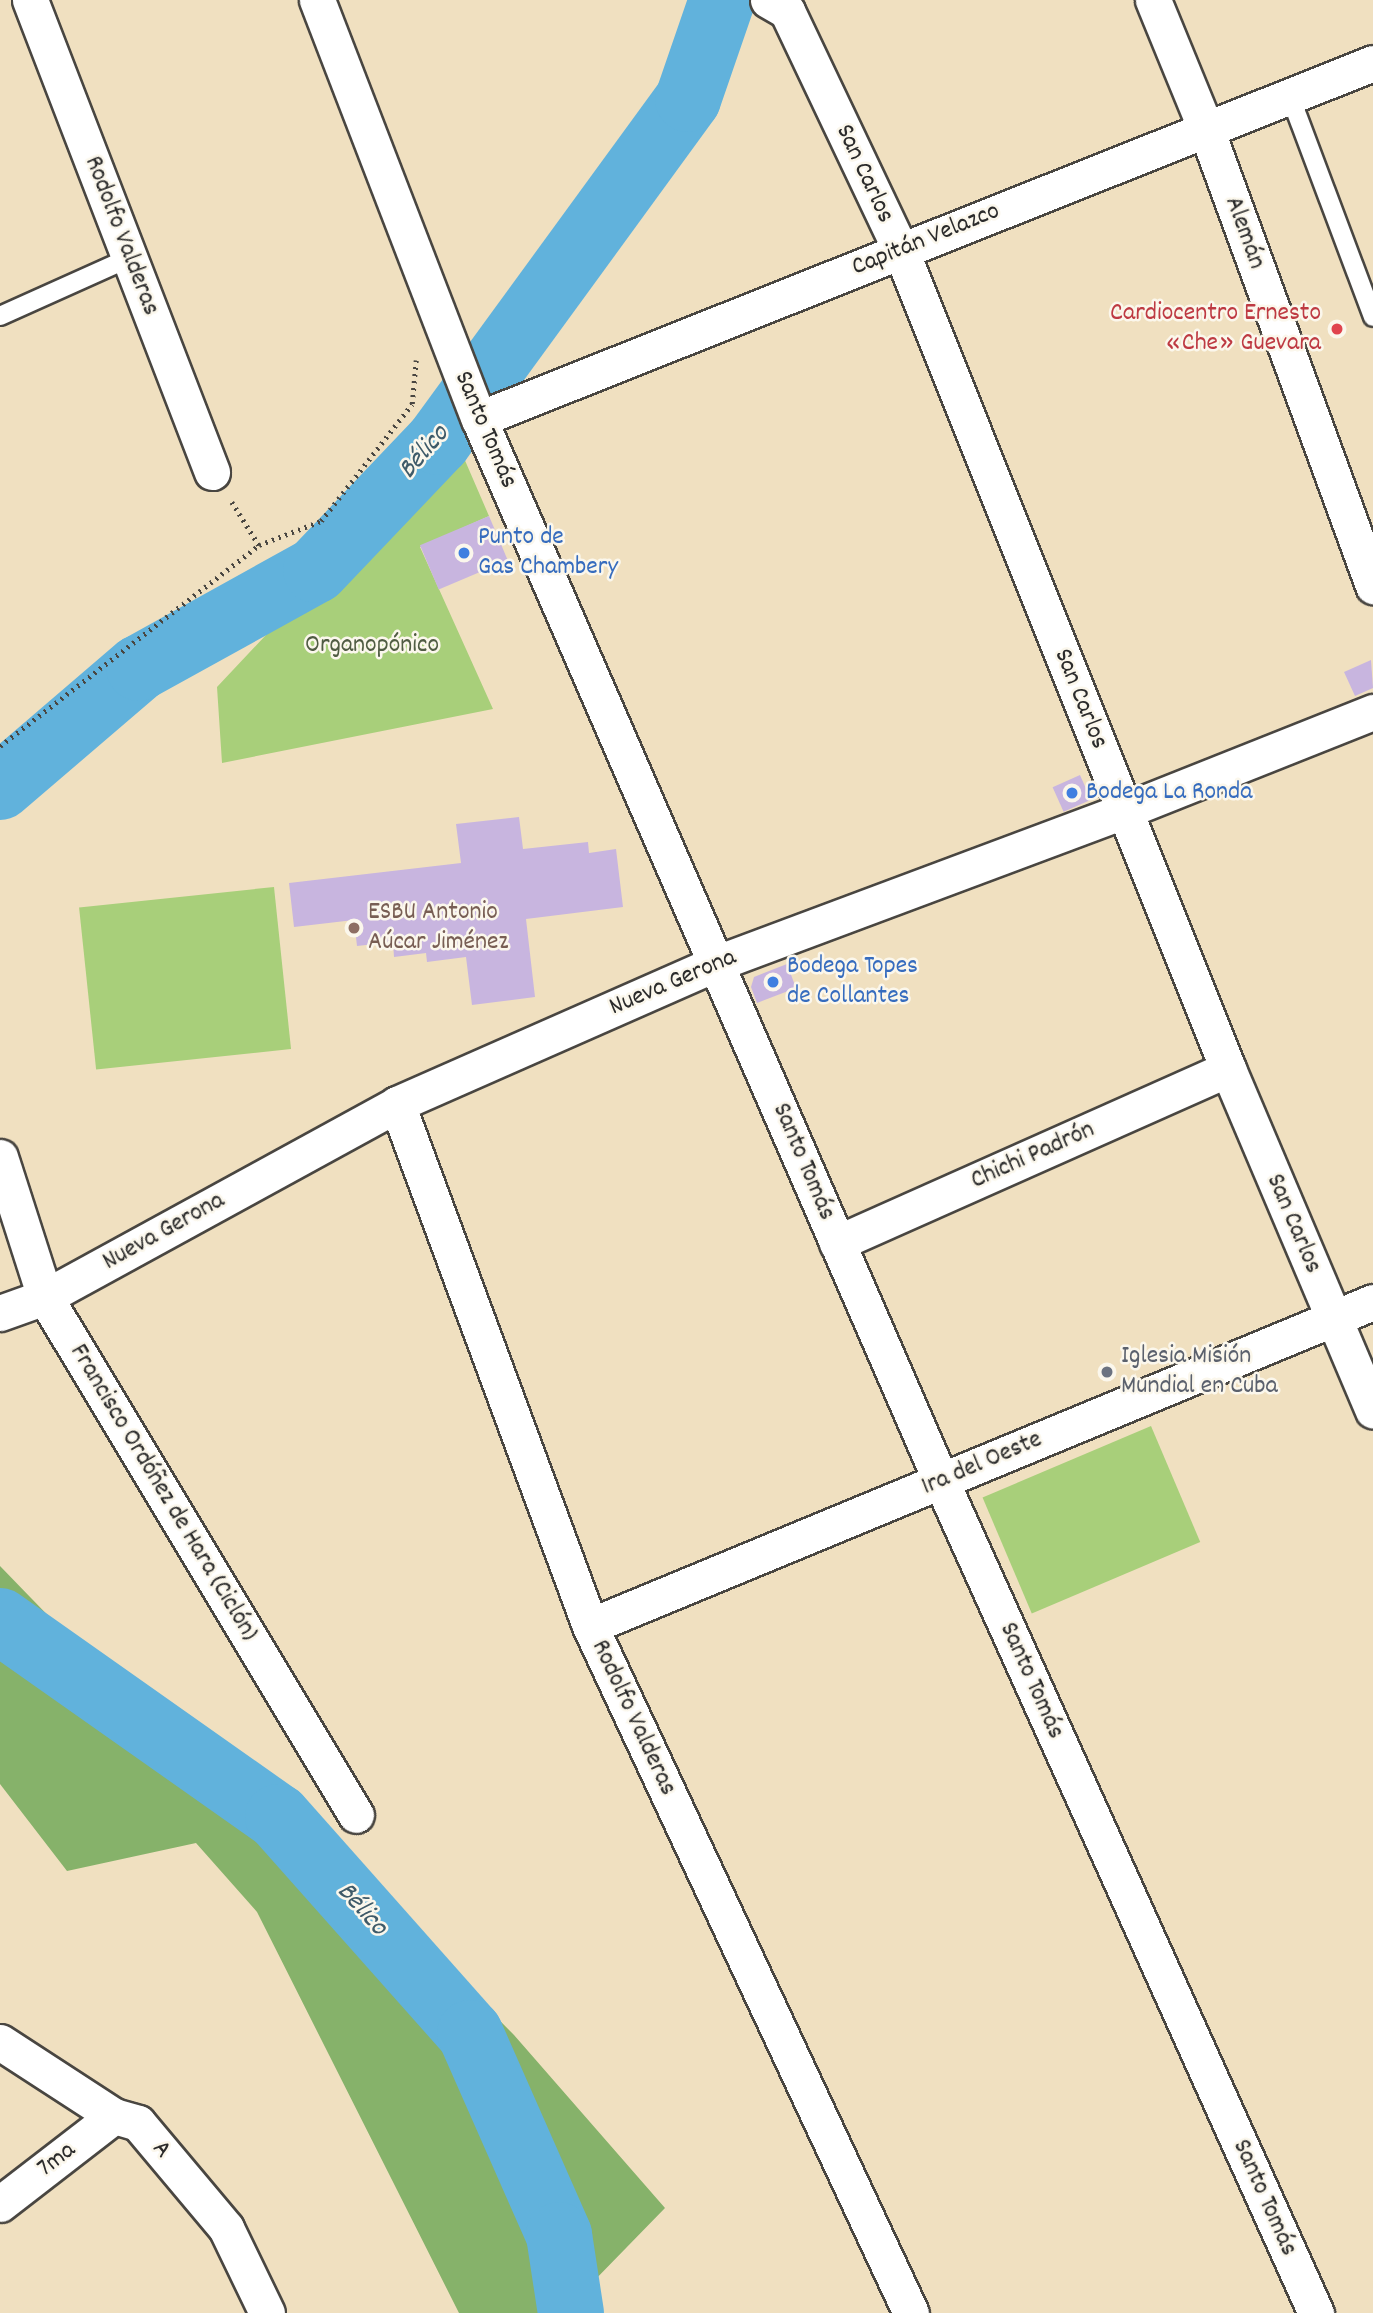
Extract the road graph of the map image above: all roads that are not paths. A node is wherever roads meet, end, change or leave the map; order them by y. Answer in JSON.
{"nodes":[{"id":1,"x":30,"y":0,"type":"edge"},
{"id":2,"x":317,"y":0,"type":"edge"},
{"id":3,"x":768,"y":0,"type":"edge"},
{"id":4,"x":1153,"y":0,"type":"edge"},
{"id":5,"x":1373,"y":63,"type":"edge"},
{"id":6,"x":1290,"y":96,"type":"junction"},
{"id":7,"x":1206,"y":129,"type":"junction"},
{"id":8,"x":901,"y":251,"type":"junction"},
{"id":9,"x":130,"y":258,"type":"junction"},
{"id":10,"x":0,"y":316,"type":"edge"},
{"id":11,"x":1373,"y":317,"type":"edge"},
{"id":12,"x":479,"y":419,"type":"junction"},
{"id":13,"x":212,"y":472,"type":"road end"},
{"id":14,"x":1373,"y":586,"type":"edge"},
{"id":15,"x":1373,"y":712,"type":"edge"},
{"id":16,"x":1124,"y":811,"type":"junction"},
{"id":17,"x":717,"y":963,"type":"junction"},
{"id":18,"x":1228,"y":1069,"type":"junction"},
{"id":19,"x":397,"y":1104,"type":"junction"},
{"id":20,"x":0,"y":1157,"type":"edge"},
{"id":21,"x":838,"y":1243,"type":"junction"},
{"id":22,"x":45,"y":1297,"type":"junction"},
{"id":23,"x":1373,"y":1302,"type":"edge"},
{"id":24,"x":0,"y":1313,"type":"edge"},
{"id":25,"x":1333,"y":1319,"type":"junction"},
{"id":26,"x":1373,"y":1410,"type":"edge"},
{"id":27,"x":941,"y":1481,"type":"junction"},
{"id":28,"x":590,"y":1626,"type":"junction"},
{"id":29,"x":356,"y":1815,"type":"dead end"},
{"id":30,"x":0,"y":2042,"type":"edge"},
{"id":31,"x":114,"y":2116,"type":"junction"},
{"id":32,"x":0,"y":2204,"type":"edge"},
{"id":33,"x":267,"y":2313,"type":"edge"},
{"id":34,"x":911,"y":2313,"type":"edge"},
{"id":35,"x":1316,"y":2313,"type":"edge"}],
"edges":[{"from":1,"to":9,"type":"street","name":"Rodolfo Valderas"},
{"from":2,"to":12,"type":"street","name":"Santo Tomás"},
{"from":3,"to":8,"type":"street","name":"San Carlos"},
{"from":4,"to":7,"type":"street","name":"Alemán"},
{"from":5,"to":6,"type":"street","name":"Capitán Velazco"},
{"from":6,"to":7,"type":"street","name":"Capitán Velazco"},
{"from":6,"to":11,"type":"lane"},
{"from":7,"to":8,"type":"street","name":"Capitán Velazco"},
{"from":7,"to":14,"type":"street","name":"Alemán"},
{"from":8,"to":12,"type":"street","name":"Capitán Velazco"},
{"from":8,"to":16,"type":"street","name":"San Carlos"},
{"from":9,"to":10,"type":"lane"},
{"from":9,"to":13,"type":"street","name":"Rodolfo Valderas"},
{"from":12,"to":17,"type":"street","name":"Santo Tomás"},
{"from":15,"to":16,"type":"street","name":"Nueva Gerona"},
{"from":16,"to":17,"type":"street","name":"Nueva Gerona"},
{"from":16,"to":18,"type":"street","name":"San Carlos"},
{"from":17,"to":19,"type":"street","name":"Nueva Gerona"},
{"from":17,"to":21,"type":"street","name":"Santo Tomás"},
{"from":18,"to":21,"type":"street","name":"Chichi Padrón"},
{"from":18,"to":25,"type":"street","name":"San Carlos"},
{"from":19,"to":22,"type":"street","name":"Nueva Gerona"},
{"from":19,"to":28,"type":"street","name":"Rodolfo Valderas"},
{"from":20,"to":22,"type":"street","name":"Francisco Ordóñez de Hara (Ciclón)"},
{"from":21,"to":27,"type":"street","name":"Santo Tomás"},
{"from":22,"to":24,"type":"street","name":"Nueva Gerona"},
{"from":22,"to":29,"type":"street","name":"Francisco Ordóñez de Hara (Ciclón)"},
{"from":23,"to":25,"type":"street","name":"1ra del Oeste"},
{"from":25,"to":26,"type":"street","name":"San Carlos"},
{"from":25,"to":27,"type":"street","name":"1ra del Oeste"},
{"from":27,"to":28,"type":"street","name":"1ra del Oeste"},
{"from":27,"to":35,"type":"street","name":"Santo Tomás"},
{"from":28,"to":34,"type":"street","name":"Rodolfo Valderas"},
{"from":30,"to":31,"type":"street","name":"A"},
{"from":31,"to":32,"type":"street","name":"7ma"},
{"from":31,"to":33,"type":"street","name":"A"}]}
